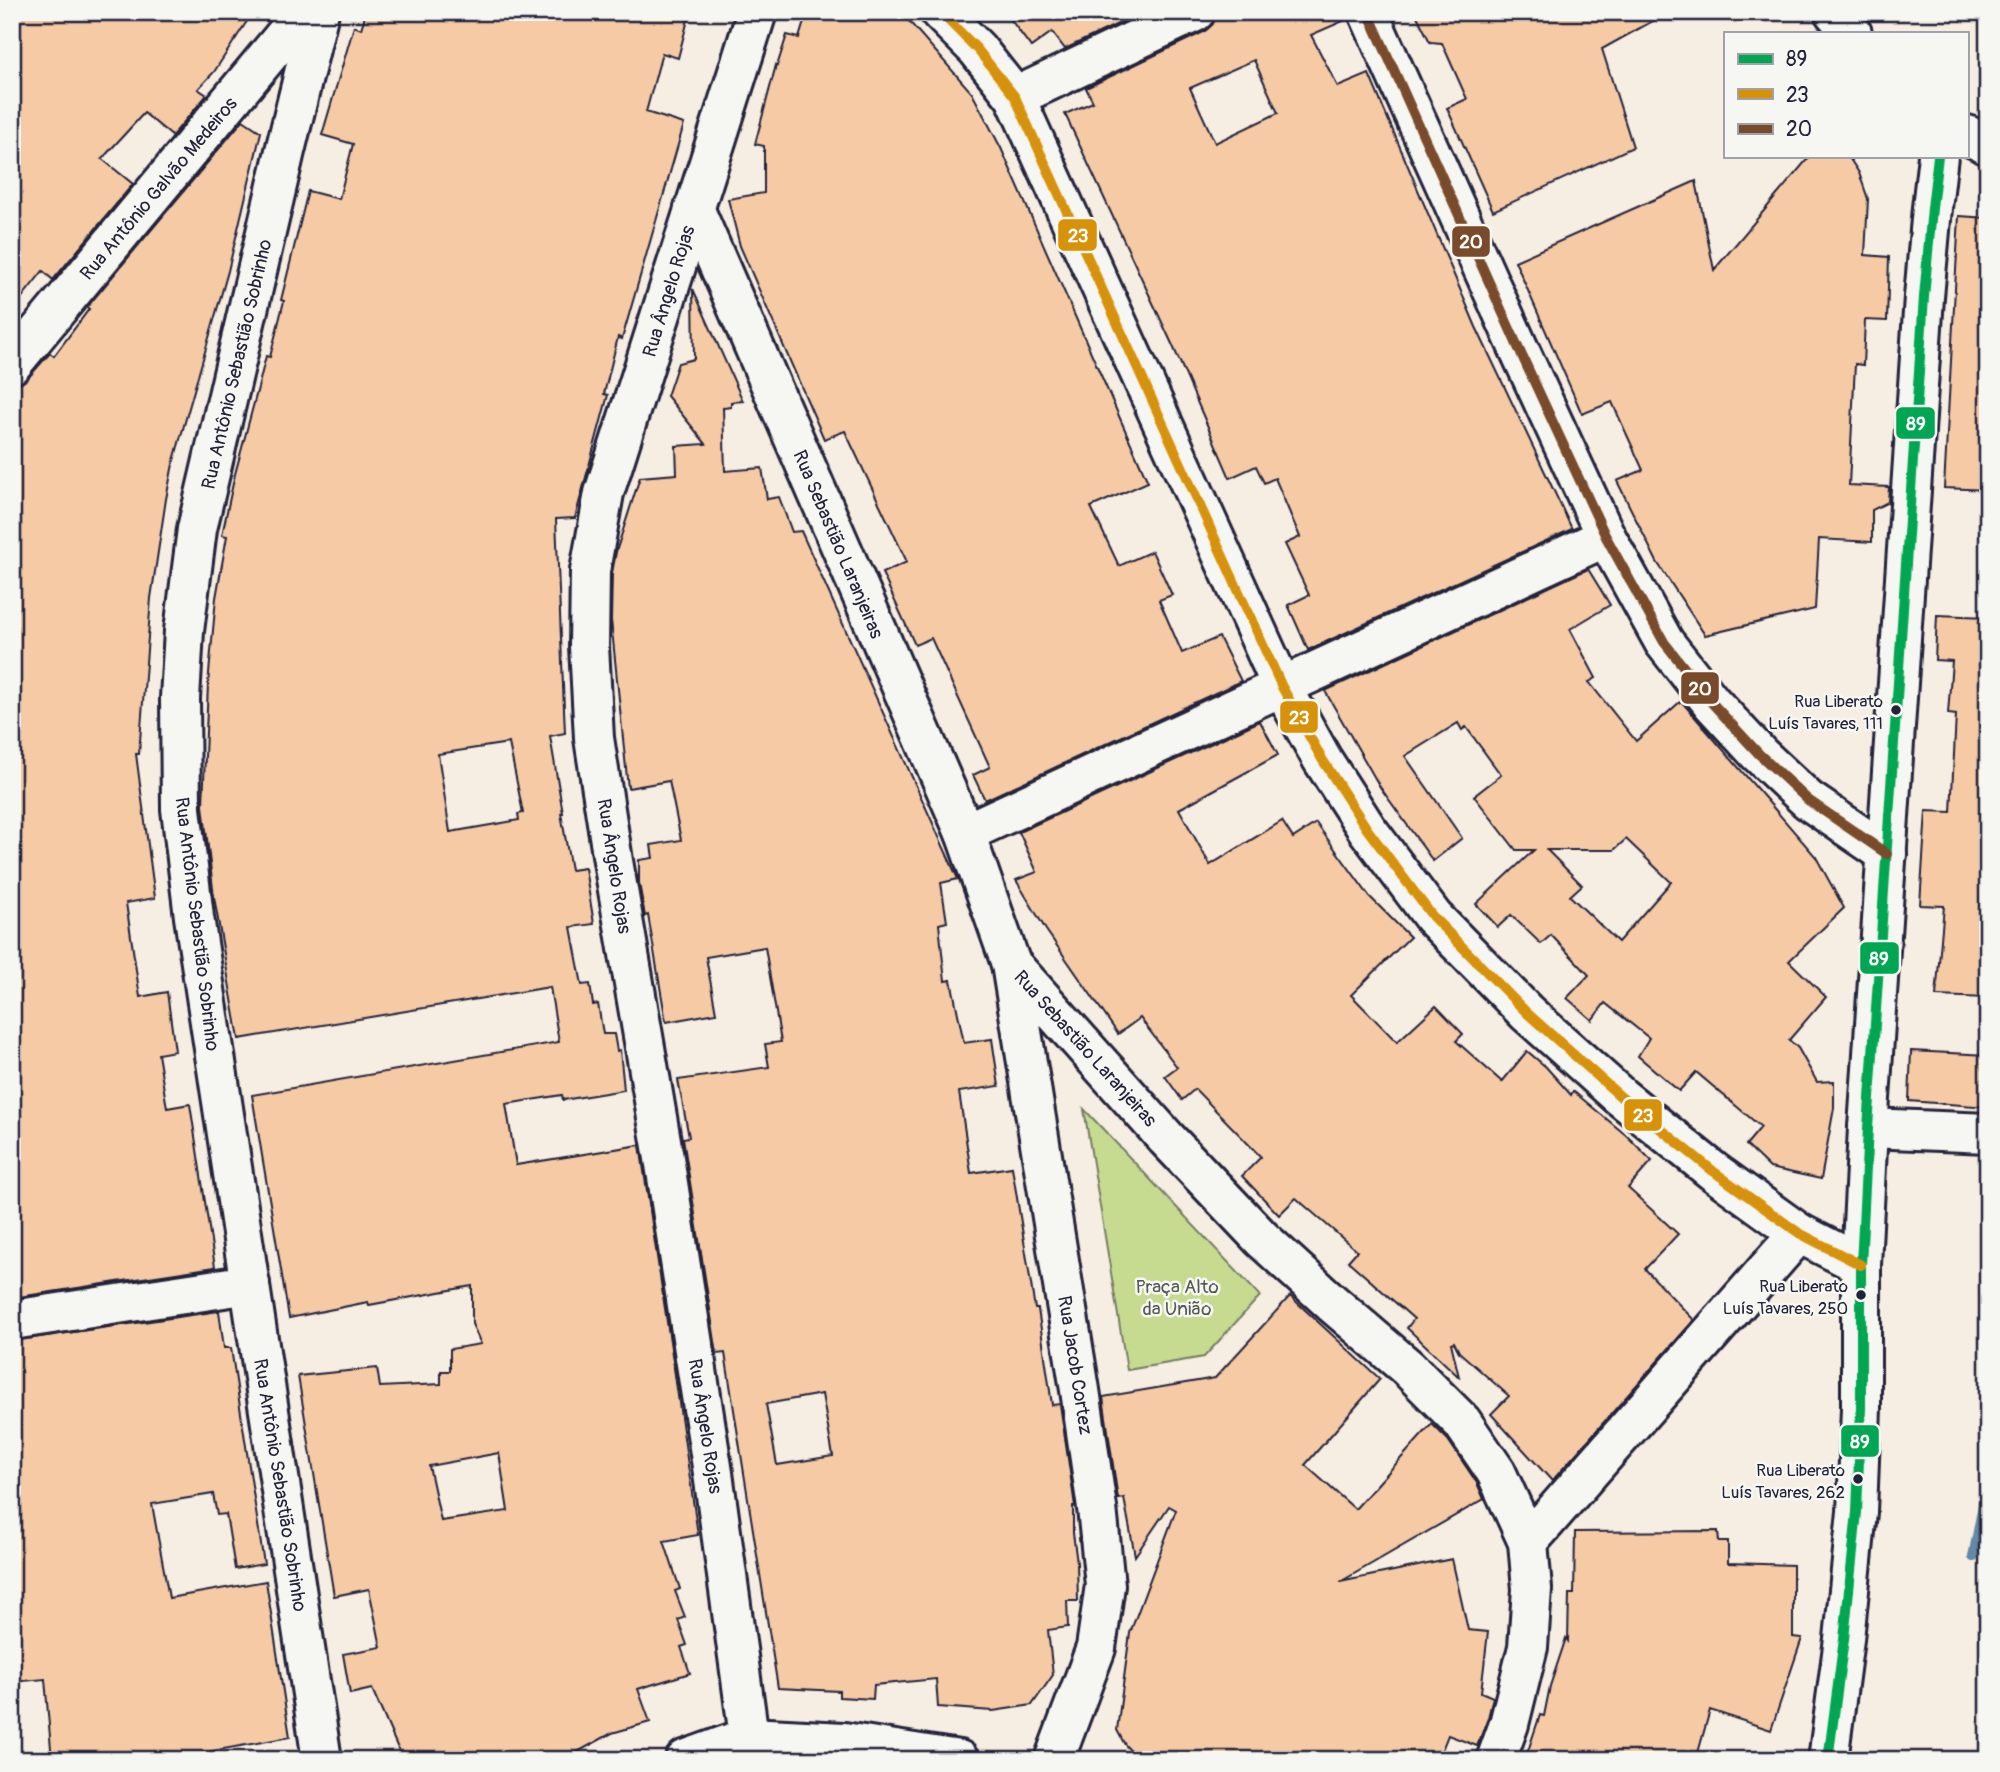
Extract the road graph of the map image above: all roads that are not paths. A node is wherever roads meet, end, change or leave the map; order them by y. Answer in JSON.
{"nodes":[{"id":1,"x":304,"y":12,"type":"edge"},
{"id":2,"x":319,"y":12,"type":"edge"},
{"id":3,"x":757,"y":12,"type":"edge"},
{"id":4,"x":940,"y":12,"type":"edge"},
{"id":5,"x":1195,"y":12,"type":"edge"},
{"id":6,"x":1368,"y":12,"type":"edge"},
{"id":7,"x":1834,"y":12,"type":"edge"},
{"id":8,"x":1851,"y":32,"type":"edge"},
{"id":9,"x":1015,"y":97,"type":"junction"},
{"id":10,"x":1968,"y":135,"type":"edge"},
{"id":11,"x":1988,"y":145,"type":"edge"},
{"id":12,"x":1938,"y":158,"type":"edge"},
{"id":13,"x":694,"y":208,"type":"junction"},
{"id":14,"x":12,"y":364,"type":"edge"},
{"id":15,"x":1606,"y":537,"type":"junction"},
{"id":16,"x":1282,"y":687,"type":"junction"},
{"id":17,"x":965,"y":833,"type":"junction"},
{"id":18,"x":1887,"y":854,"type":"junction"},
{"id":19,"x":1011,"y":964,"type":"junction"},
{"id":20,"x":1868,"y":1128,"type":"junction"},
{"id":21,"x":1988,"y":1133,"type":"edge"},
{"id":22,"x":1800,"y":1233,"type":"junction"},
{"id":23,"x":1861,"y":1265,"type":"junction"},
{"id":24,"x":250,"y":1284,"type":"junction"},
{"id":25,"x":12,"y":1320,"type":"edge"},
{"id":26,"x":1528,"y":1542,"type":"junction"},
{"id":27,"x":749,"y":1737,"type":"junction"},
{"id":28,"x":322,"y":1760,"type":"edge"},
{"id":29,"x":685,"y":1760,"type":"edge"},
{"id":30,"x":959,"y":1760,"type":"edge"},
{"id":31,"x":1054,"y":1760,"type":"edge"},
{"id":32,"x":1496,"y":1760,"type":"edge"},
{"id":33,"x":1828,"y":1760,"type":"edge"}],
"edges":[{"from":1,"to":14,"type":"street","name":"Rua Antônio Galvão Medeiros"},
{"from":2,"to":24,"type":"street","name":"Rua Antônio Sebastião Sobrinho"},
{"from":3,"to":13,"type":"street","name":"Rua Ângelo Rojas"},
{"from":4,"to":9,"type":"street"},
{"from":5,"to":9,"type":"street"},
{"from":6,"to":15,"type":"street"},
{"from":7,"to":8,"type":"street"},
{"from":9,"to":16,"type":"street"},
{"from":10,"to":11,"type":"street"},
{"from":12,"to":18,"type":"street"},
{"from":13,"to":17,"type":"street","name":"Rua Sebastião Laranjeiras"},
{"from":13,"to":27,"type":"street","name":"Rua Ângelo Rojas"},
{"from":15,"to":16,"type":"street"},
{"from":15,"to":18,"type":"street"},
{"from":16,"to":17,"type":"street"},
{"from":16,"to":22,"type":"street"},
{"from":17,"to":19,"type":"street","name":"Rua Sebastião Laranjeiras"},
{"from":18,"to":20,"type":"street"},
{"from":19,"to":26,"type":"street","name":"Rua Sebastião Laranjeiras"},
{"from":19,"to":31,"type":"street","name":"Rua Jacob Cortez"},
{"from":20,"to":21,"type":"street"},
{"from":20,"to":23,"type":"street"},
{"from":22,"to":23,"type":"street"},
{"from":22,"to":26,"type":"street"},
{"from":23,"to":33,"type":"street"},
{"from":24,"to":25,"type":"street"},
{"from":24,"to":28,"type":"street","name":"Rua Antônio Sebastião Sobrinho"},
{"from":26,"to":32,"type":"street","name":"Rua Sebastião Laranjeiras"},
{"from":27,"to":29,"type":"street"},
{"from":27,"to":30,"type":"street"}]}
